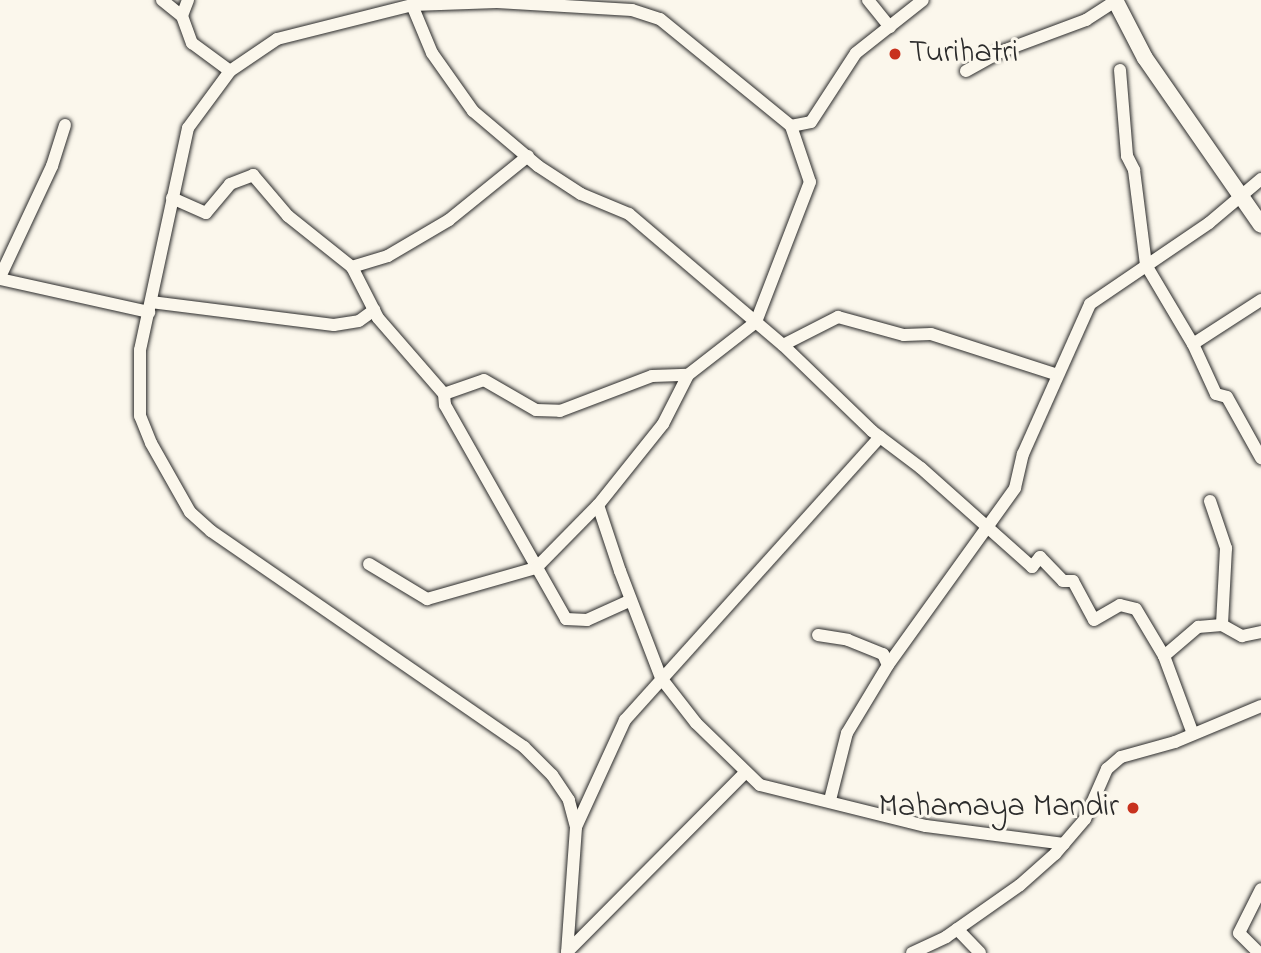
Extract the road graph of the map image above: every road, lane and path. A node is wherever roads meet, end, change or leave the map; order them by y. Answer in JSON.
{"nodes":[{"id":1,"x":162,"y":0,"type":"edge"},
{"id":2,"x":188,"y":0,"type":"edge"},
{"id":3,"x":868,"y":0,"type":"edge"},
{"id":4,"x":923,"y":0,"type":"edge"},
{"id":5,"x":1115,"y":0,"type":"edge"},
{"id":6,"x":455,"y":3,"type":"edge"},
{"id":7,"x":412,"y":5,"type":"junction"},
{"id":8,"x":182,"y":16,"type":"junction"},
{"id":9,"x":890,"y":27,"type":"junction"},
{"id":10,"x":1120,"y":70,"type":"dead end"},
{"id":11,"x":230,"y":71,"type":"junction"},
{"id":12,"x":966,"y":71,"type":"dead end"},
{"id":13,"x":65,"y":125,"type":"dead end"},
{"id":14,"x":791,"y":126,"type":"junction"},
{"id":15,"x":528,"y":156,"type":"junction"},
{"id":16,"x":1261,"y":179,"type":"edge"},
{"id":17,"x":1241,"y":195,"type":"junction"},
{"id":18,"x":172,"y":198,"type":"junction"},
{"id":19,"x":1261,"y":225,"type":"edge"},
{"id":20,"x":1146,"y":265,"type":"junction"},
{"id":21,"x":352,"y":267,"type":"junction"},
{"id":22,"x":0,"y":278,"type":"edge"},
{"id":23,"x":1261,"y":300,"type":"edge"},
{"id":24,"x":150,"y":307,"type":"junction"},
{"id":25,"x":374,"y":310,"type":"junction"},
{"id":26,"x":756,"y":322,"type":"junction"},
{"id":27,"x":1193,"y":344,"type":"junction"},
{"id":28,"x":783,"y":345,"type":"junction"},
{"id":29,"x":688,"y":375,"type":"junction"},
{"id":30,"x":1058,"y":375,"type":"junction"},
{"id":31,"x":444,"y":394,"type":"junction"},
{"id":32,"x":880,"y":437,"type":"junction"},
{"id":33,"x":1261,"y":458,"type":"edge"},
{"id":34,"x":1210,"y":501,"type":"dead end"},
{"id":35,"x":598,"y":505,"type":"junction"},
{"id":36,"x":988,"y":525,"type":"junction"},
{"id":37,"x":369,"y":564,"type":"dead end"},
{"id":38,"x":536,"y":568,"type":"junction"},
{"id":39,"x":631,"y":600,"type":"junction"},
{"id":40,"x":1222,"y":625,"type":"junction"},
{"id":41,"x":1261,"y":632,"type":"edge"},
{"id":42,"x":818,"y":635,"type":"dead end"},
{"id":43,"x":1164,"y":656,"type":"junction"},
{"id":44,"x":888,"y":665,"type":"junction"},
{"id":45,"x":661,"y":678,"type":"junction"},
{"id":46,"x":1261,"y":706,"type":"edge"},
{"id":47,"x":1193,"y":734,"type":"junction"},
{"id":48,"x":745,"y":773,"type":"junction"},
{"id":49,"x":830,"y":800,"type":"junction"},
{"id":50,"x":576,"y":827,"type":"junction"},
{"id":51,"x":1064,"y":844,"type":"junction"},
{"id":52,"x":1261,"y":889,"type":"edge"},
{"id":53,"x":957,"y":929,"type":"junction"},
{"id":54,"x":567,"y":953,"type":"edge"},
{"id":55,"x":912,"y":953,"type":"edge"},
{"id":56,"x":980,"y":953,"type":"edge"},
{"id":57,"x":1259,"y":953,"type":"edge"}],
"edges":[{"from":1,"to":8,"type":"street"},
{"from":2,"to":8,"type":"street"},
{"from":3,"to":9,"type":"street"},
{"from":4,"to":9,"type":"street"},
{"from":5,"to":12,"type":"street"},
{"from":5,"to":17,"type":"street"},
{"from":6,"to":7,"type":"street"},
{"from":6,"to":14,"type":"street"},
{"from":7,"to":11,"type":"street"},
{"from":7,"to":15,"type":"street"},
{"from":8,"to":11,"type":"street"},
{"from":9,"to":14,"type":"street"},
{"from":10,"to":20,"type":"street"},
{"from":11,"to":18,"type":"street"},
{"from":13,"to":22,"type":"street"},
{"from":14,"to":26,"type":"street"},
{"from":15,"to":21,"type":"street"},
{"from":15,"to":26,"type":"street"},
{"from":16,"to":17,"type":"street"},
{"from":17,"to":19,"type":"street"},
{"from":17,"to":20,"type":"street"},
{"from":18,"to":21,"type":"street"},
{"from":18,"to":24,"type":"street"},
{"from":20,"to":27,"type":"street"},
{"from":20,"to":30,"type":"street"},
{"from":21,"to":25,"type":"street"},
{"from":22,"to":24,"type":"street"},
{"from":23,"to":27,"type":"street"},
{"from":24,"to":25,"type":"street"},
{"from":24,"to":50,"type":"street"},
{"from":25,"to":31,"type":"street"},
{"from":26,"to":28,"type":"street"},
{"from":26,"to":29,"type":"street"},
{"from":27,"to":33,"type":"street"},
{"from":28,"to":30,"type":"street"},
{"from":28,"to":32,"type":"street"},
{"from":29,"to":31,"type":"street"},
{"from":29,"to":35,"type":"street"},
{"from":30,"to":36,"type":"street"},
{"from":31,"to":38,"type":"street"},
{"from":32,"to":36,"type":"street"},
{"from":32,"to":45,"type":"street"},
{"from":34,"to":40,"type":"street"},
{"from":35,"to":38,"type":"street"},
{"from":35,"to":39,"type":"street"},
{"from":36,"to":43,"type":"street"},
{"from":36,"to":44,"type":"street"},
{"from":37,"to":38,"type":"street"},
{"from":38,"to":39,"type":"street"},
{"from":39,"to":45,"type":"street"},
{"from":40,"to":41,"type":"street"},
{"from":40,"to":43,"type":"street"},
{"from":42,"to":44,"type":"street"},
{"from":43,"to":47,"type":"street"},
{"from":44,"to":49,"type":"street"},
{"from":45,"to":48,"type":"street"},
{"from":45,"to":50,"type":"street"},
{"from":46,"to":47,"type":"street"},
{"from":47,"to":51,"type":"street"},
{"from":48,"to":49,"type":"street"},
{"from":48,"to":54,"type":"street"},
{"from":49,"to":51,"type":"street"},
{"from":50,"to":54,"type":"street"},
{"from":51,"to":53,"type":"street"},
{"from":52,"to":57,"type":"street"},
{"from":53,"to":55,"type":"street"},
{"from":53,"to":56,"type":"street"}]}
